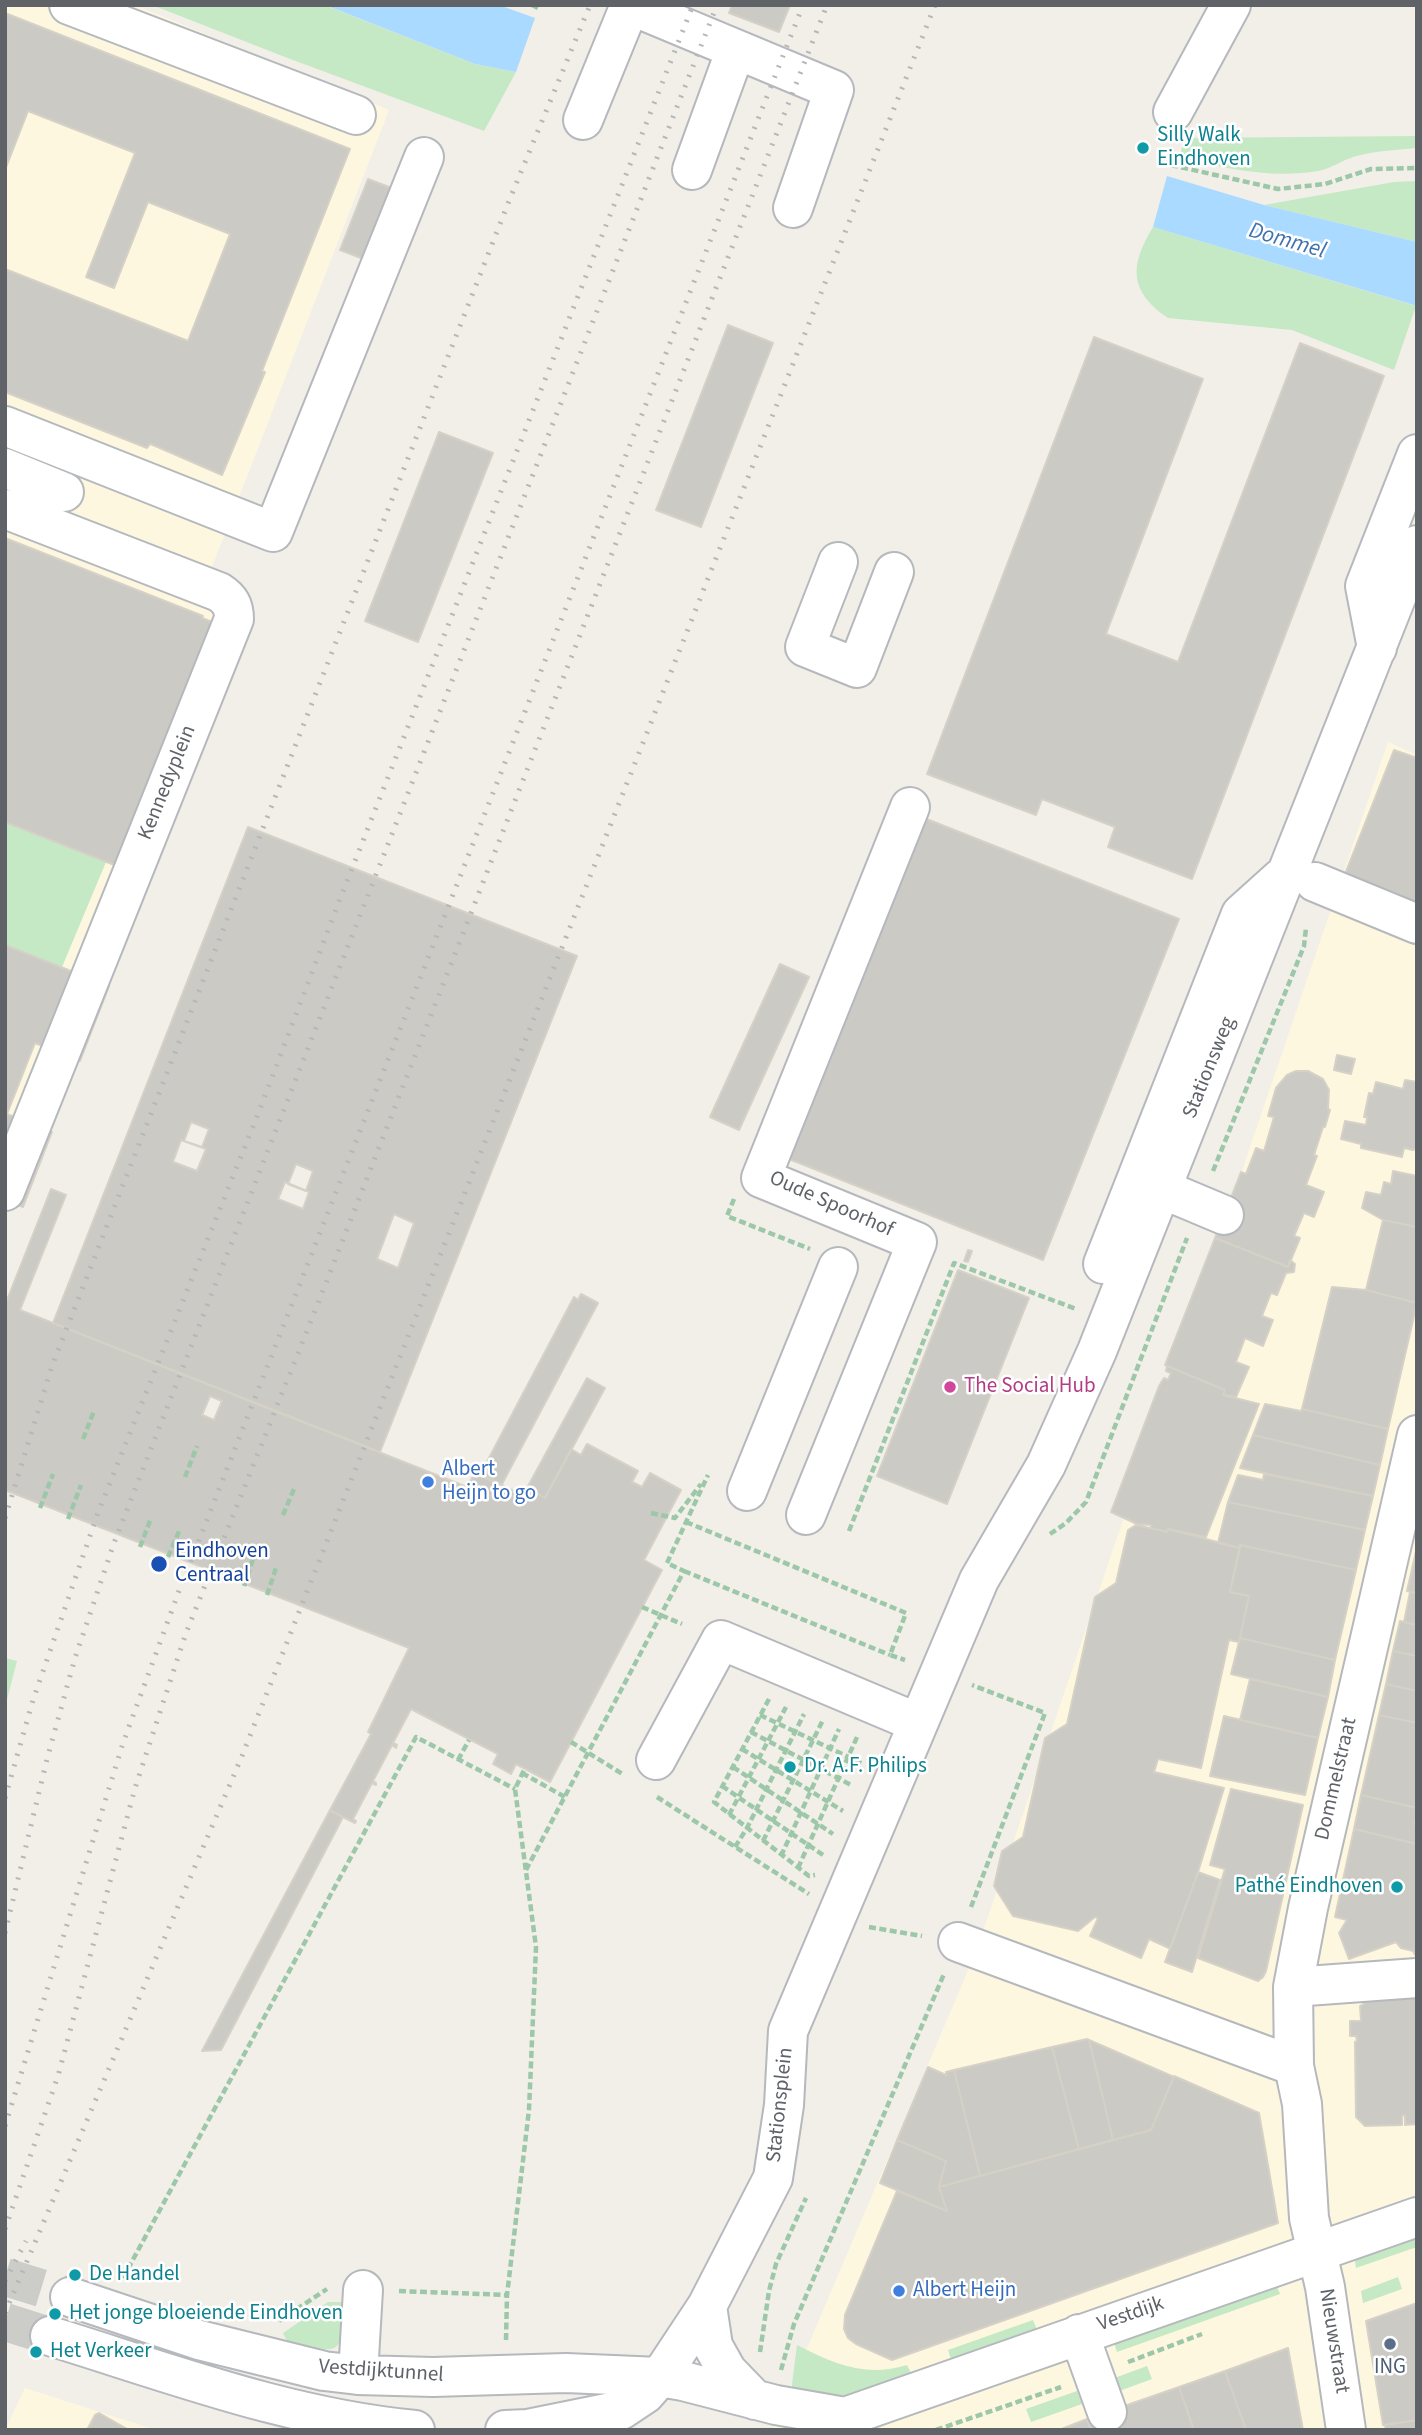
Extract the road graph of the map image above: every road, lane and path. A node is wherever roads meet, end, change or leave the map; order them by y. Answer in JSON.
{"nodes":[{"id":1,"x":69,"y":5,"type":"edge"},
{"id":2,"x":531,"y":5,"type":"edge"},
{"id":3,"x":630,"y":5,"type":"edge"},
{"id":4,"x":1231,"y":5,"type":"edge"},
{"id":5,"x":538,"y":8,"type":"dead end"},
{"id":6,"x":736,"y":49,"type":"junction"},
{"id":7,"x":1173,"y":112,"type":"dead end"},
{"id":8,"x":356,"y":115,"type":"dead end"},
{"id":9,"x":583,"y":120,"type":"dead end"},
{"id":10,"x":424,"y":157,"type":"dead end"},
{"id":11,"x":1171,"y":165,"type":"dead end"},
{"id":12,"x":1417,"y":168,"type":"edge"},
{"id":13,"x":692,"y":170,"type":"dead end"},
{"id":14,"x":793,"y":208,"type":"dead end"},
{"id":15,"x":5,"y":426,"type":"edge"},
{"id":16,"x":1417,"y":454,"type":"edge"},
{"id":17,"x":5,"y":468,"type":"edge"},
{"id":18,"x":64,"y":492,"type":"dead end"},
{"id":19,"x":5,"y":509,"type":"edge"},
{"id":20,"x":1417,"y":545,"type":"edge"},
{"id":21,"x":838,"y":562,"type":"dead end"},
{"id":22,"x":894,"y":572,"type":"dead end"},
{"id":23,"x":1394,"y":629,"type":"edge"},
{"id":24,"x":911,"y":807,"type":"dead end"},
{"id":25,"x":1313,"y":882,"type":"junction"},
{"id":26,"x":1417,"y":924,"type":"edge"},
{"id":27,"x":1161,"y":1189,"type":"junction"},
{"id":28,"x":5,"y":1191,"type":"edge"},
{"id":29,"x":1224,"y":1215,"type":"dead end"},
{"id":30,"x":838,"y":1267,"type":"dead end"},
{"id":31,"x":1087,"y":1313,"type":"junction"},
{"id":32,"x":1097,"y":1351,"type":"junction"},
{"id":33,"x":94,"y":1411,"type":"dead end"},
{"id":34,"x":1416,"y":1438,"type":"edge"},
{"id":35,"x":83,"y":1439,"type":"dead end"},
{"id":36,"x":197,"y":1446,"type":"dead end"},
{"id":37,"x":53,"y":1474,"type":"dead end"},
{"id":38,"x":185,"y":1477,"type":"dead end"},
{"id":39,"x":82,"y":1485,"type":"dead end"},
{"id":40,"x":294,"y":1489,"type":"dead end"},
{"id":41,"x":747,"y":1491,"type":"dead end"},
{"id":42,"x":40,"y":1508,"type":"dead end"},
{"id":43,"x":651,"y":1513,"type":"dead end"},
{"id":44,"x":283,"y":1515,"type":"dead end"},
{"id":45,"x":806,"y":1515,"type":"dead end"},
{"id":46,"x":151,"y":1518,"type":"dead end"},
{"id":47,"x":68,"y":1519,"type":"dead end"},
{"id":48,"x":685,"y":1522,"type":"junction"},
{"id":49,"x":180,"y":1529,"type":"dead end"},
{"id":50,"x":849,"y":1531,"type":"dead end"},
{"id":51,"x":140,"y":1547,"type":"dead end"},
{"id":52,"x":254,"y":1556,"type":"dead end"},
{"id":53,"x":168,"y":1557,"type":"dead end"},
{"id":54,"x":277,"y":1565,"type":"dead end"},
{"id":55,"x":684,"y":1571,"type":"junction"},
{"id":56,"x":979,"y":1580,"type":"joint"},
{"id":57,"x":244,"y":1586,"type":"dead end"},
{"id":58,"x":267,"y":1595,"type":"dead end"},
{"id":59,"x":642,"y":1607,"type":"dead end"},
{"id":60,"x":660,"y":1615,"type":"junction"},
{"id":61,"x":682,"y":1624,"type":"dead end"},
{"id":62,"x":890,"y":1655,"type":"junction"},
{"id":63,"x":939,"y":1674,"type":"junction"},
{"id":64,"x":976,"y":1687,"type":"dead end"},
{"id":65,"x":770,"y":1696,"type":"dead end"},
{"id":66,"x":788,"y":1704,"type":"dead end"},
{"id":67,"x":806,"y":1710,"type":"dead end"},
{"id":68,"x":760,"y":1715,"type":"junction"},
{"id":69,"x":824,"y":1717,"type":"dead end"},
{"id":70,"x":777,"y":1723,"type":"junction"},
{"id":71,"x":918,"y":1723,"type":"junction"},
{"id":72,"x":841,"y":1724,"type":"dead end"},
{"id":73,"x":751,"y":1732,"type":"junction"},
{"id":74,"x":795,"y":1732,"type":"junction"},
{"id":75,"x":859,"y":1732,"type":"dead end"},
{"id":76,"x":469,"y":1740,"type":"dead end"},
{"id":77,"x":813,"y":1740,"type":"junction"},
{"id":78,"x":768,"y":1741,"type":"junction"},
{"id":79,"x":571,"y":1742,"type":"dead end"},
{"id":80,"x":831,"y":1748,"type":"junction"},
{"id":81,"x":742,"y":1749,"type":"junction"},
{"id":82,"x":786,"y":1751,"type":"junction"},
{"id":83,"x":588,"y":1752,"type":"junction"},
{"id":84,"x":848,"y":1756,"type":"junction"},
{"id":85,"x":759,"y":1759,"type":"junction"},
{"id":86,"x":458,"y":1760,"type":"junction"},
{"id":87,"x":803,"y":1760,"type":"junction"},
{"id":88,"x":867,"y":1765,"type":"dead end"},
{"id":89,"x":733,"y":1767,"type":"junction"},
{"id":90,"x":821,"y":1769,"type":"junction"},
{"id":91,"x":776,"y":1770,"type":"junction"},
{"id":92,"x":749,"y":1777,"type":"junction"},
{"id":93,"x":838,"y":1778,"type":"junction"},
{"id":94,"x":648,"y":1779,"type":"junction"},
{"id":95,"x":793,"y":1780,"type":"junction"},
{"id":96,"x":722,"y":1786,"type":"junction"},
{"id":97,"x":857,"y":1788,"type":"dead end"},
{"id":98,"x":515,"y":1789,"type":"junction"},
{"id":99,"x":767,"y":1789,"type":"junction"},
{"id":100,"x":811,"y":1791,"type":"junction"},
{"id":101,"x":565,"y":1797,"type":"junction"},
{"id":102,"x":738,"y":1797,"type":"junction"},
{"id":103,"x":783,"y":1800,"type":"junction"},
{"id":104,"x":828,"y":1801,"type":"junction"},
{"id":105,"x":756,"y":1810,"type":"junction"},
{"id":106,"x":801,"y":1812,"type":"junction"},
{"id":107,"x":847,"y":1813,"type":"dead end"},
{"id":108,"x":729,"y":1815,"type":"junction"},
{"id":109,"x":773,"y":1821,"type":"junction"},
{"id":110,"x":818,"y":1824,"type":"junction"},
{"id":111,"x":842,"y":1825,"type":"dead end"},
{"id":112,"x":747,"y":1828,"type":"junction"},
{"id":113,"x":791,"y":1833,"type":"junction"},
{"id":114,"x":763,"y":1841,"type":"junction"},
{"id":115,"x":808,"y":1845,"type":"junction"},
{"id":116,"x":735,"y":1847,"type":"junction"},
{"id":117,"x":832,"y":1847,"type":"dead end"},
{"id":118,"x":781,"y":1856,"type":"junction"},
{"id":119,"x":822,"y":1866,"type":"dead end"},
{"id":120,"x":798,"y":1868,"type":"junction"},
{"id":121,"x":526,"y":1870,"type":"junction"},
{"id":122,"x":837,"y":1912,"type":"junction"},
{"id":123,"x":958,"y":1942,"type":"junction"},
{"id":124,"x":1417,"y":1978,"type":"edge"},
{"id":125,"x":1293,"y":1987,"type":"junction"},
{"id":126,"x":1294,"y":2066,"type":"junction"},
{"id":127,"x":1417,"y":2217,"type":"edge"},
{"id":128,"x":1316,"y":2252,"type":"junction"},
{"id":129,"x":134,"y":2284,"type":"dead end"},
{"id":130,"x":363,"y":2290,"type":"junction"},
{"id":131,"x":70,"y":2297,"type":"tunnel mouth"},
{"id":132,"x":707,"y":2306,"type":"junction"},
{"id":133,"x":794,"y":2324,"type":"dead end"},
{"id":134,"x":270,"y":2328,"type":"dead end"},
{"id":135,"x":1208,"y":2332,"type":"dead end"},
{"id":136,"x":1079,"y":2334,"type":"junction"},
{"id":137,"x":50,"y":2336,"type":"tunnel mouth"},
{"id":138,"x":358,"y":2375,"type":"junction"},
{"id":139,"x":1093,"y":2375,"type":"junction"},
{"id":140,"x":660,"y":2377,"type":"junction"},
{"id":141,"x":755,"y":2400,"type":"junction"},
{"id":142,"x":1107,"y":2412,"type":"dead end"},
{"id":143,"x":832,"y":2423,"type":"edge"},
{"id":144,"x":528,"y":2429,"type":"edge"},
{"id":145,"x":415,"y":2430,"type":"edge"},
{"id":146,"x":505,"y":2430,"type":"edge"},
{"id":147,"x":936,"y":2430,"type":"edge"},
{"id":148,"x":1346,"y":2430,"type":"edge"}],
"edges":[{"from":1,"to":8,"type":"street"},
{"from":2,"to":5,"type":"path"},
{"from":3,"to":6,"type":"street"},
{"from":3,"to":9,"type":"street"},
{"from":4,"to":7,"type":"street"},
{"from":6,"to":13,"type":"street"},
{"from":6,"to":14,"type":"street"},
{"from":10,"to":15,"type":"street"},
{"from":11,"to":12,"type":"path"},
{"from":16,"to":23,"type":"street"},
{"from":17,"to":18,"type":"street"},
{"from":19,"to":28,"type":"street","name":"Kennedyplein"},
{"from":20,"to":23,"type":"street","name":"Stationsweg"},
{"from":21,"to":22,"type":"street"},
{"from":23,"to":25,"type":"street","name":"Stationsweg"},
{"from":24,"to":45,"type":"street","name":"Oude Spoorhof"},
{"from":25,"to":26,"type":"street"},
{"from":25,"to":27,"type":"street","name":"Stationsweg"},
{"from":25,"to":31,"type":"street"},
{"from":27,"to":29,"type":"street"},
{"from":27,"to":32,"type":"street","name":"Stationsweg"},
{"from":30,"to":41,"type":"street"},
{"from":31,"to":32,"type":"street"},
{"from":31,"to":50,"type":"path"},
{"from":32,"to":56,"type":"street","name":"Stationsweg"},
{"from":33,"to":35,"type":"path"},
{"from":34,"to":125,"type":"street","name":"Dommelstraat"},
{"from":36,"to":38,"type":"path"},
{"from":37,"to":42,"type":"path"},
{"from":39,"to":47,"type":"path"},
{"from":40,"to":44,"type":"path"},
{"from":43,"to":48,"type":"path"},
{"from":46,"to":51,"type":"path"},
{"from":48,"to":55,"type":"path"},
{"from":48,"to":62,"type":"path"},
{"from":49,"to":53,"type":"path"},
{"from":52,"to":57,"type":"path"},
{"from":54,"to":58,"type":"path"},
{"from":55,"to":60,"type":"path"},
{"from":55,"to":62,"type":"path"},
{"from":56,"to":63,"type":"street","name":"Stationsplein"},
{"from":59,"to":60,"type":"path"},
{"from":60,"to":61,"type":"path"},
{"from":60,"to":83,"type":"path"},
{"from":62,"to":63,"type":"path"},
{"from":63,"to":71,"type":"street","name":"Stationsplein"},
{"from":64,"to":123,"type":"path"},
{"from":65,"to":68,"type":"path"},
{"from":66,"to":70,"type":"path"},
{"from":67,"to":74,"type":"path"},
{"from":68,"to":70,"type":"path"},
{"from":68,"to":73,"type":"path"},
{"from":69,"to":77,"type":"path"},
{"from":70,"to":74,"type":"path"},
{"from":70,"to":78,"type":"path"},
{"from":71,"to":94,"type":"street"},
{"from":71,"to":122,"type":"street","name":"Stationsplein"},
{"from":72,"to":80,"type":"path"},
{"from":73,"to":78,"type":"path"},
{"from":73,"to":81,"type":"path"},
{"from":74,"to":77,"type":"path"},
{"from":74,"to":82,"type":"path"},
{"from":75,"to":84,"type":"path"},
{"from":76,"to":86,"type":"path"},
{"from":77,"to":80,"type":"path"},
{"from":77,"to":87,"type":"path"},
{"from":78,"to":82,"type":"path"},
{"from":78,"to":85,"type":"path"},
{"from":79,"to":83,"type":"path"},
{"from":80,"to":84,"type":"path"},
{"from":80,"to":90,"type":"path"},
{"from":81,"to":85,"type":"path"},
{"from":81,"to":89,"type":"path"},
{"from":82,"to":87,"type":"path"},
{"from":82,"to":91,"type":"path"},
{"from":83,"to":94,"type":"path"},
{"from":83,"to":101,"type":"path"},
{"from":84,"to":88,"type":"path"},
{"from":84,"to":93,"type":"path"},
{"from":85,"to":91,"type":"path"},
{"from":85,"to":92,"type":"path"},
{"from":86,"to":98,"type":"path"},
{"from":86,"to":129,"type":"path"},
{"from":87,"to":90,"type":"path"},
{"from":87,"to":95,"type":"path"},
{"from":89,"to":92,"type":"path"},
{"from":89,"to":96,"type":"path"},
{"from":90,"to":93,"type":"path"},
{"from":90,"to":100,"type":"path"},
{"from":91,"to":95,"type":"path"},
{"from":91,"to":99,"type":"path"},
{"from":92,"to":99,"type":"path"},
{"from":92,"to":102,"type":"path"},
{"from":93,"to":97,"type":"path"},
{"from":93,"to":104,"type":"path"},
{"from":94,"to":116,"type":"path"},
{"from":95,"to":100,"type":"path"},
{"from":95,"to":103,"type":"path"},
{"from":96,"to":102,"type":"path"},
{"from":96,"to":108,"type":"path"},
{"from":98,"to":101,"type":"path"},
{"from":98,"to":121,"type":"path"},
{"from":99,"to":103,"type":"path"},
{"from":99,"to":105,"type":"path"},
{"from":100,"to":104,"type":"path"},
{"from":100,"to":106,"type":"path"},
{"from":101,"to":121,"type":"path"},
{"from":102,"to":105,"type":"path"},
{"from":102,"to":108,"type":"path"},
{"from":103,"to":106,"type":"path"},
{"from":103,"to":109,"type":"path"},
{"from":104,"to":107,"type":"path"},
{"from":104,"to":110,"type":"path"},
{"from":105,"to":109,"type":"path"},
{"from":105,"to":112,"type":"path"},
{"from":106,"to":110,"type":"path"},
{"from":106,"to":113,"type":"path"},
{"from":108,"to":112,"type":"path"},
{"from":109,"to":113,"type":"path"},
{"from":109,"to":114,"type":"path"},
{"from":110,"to":111,"type":"path"},
{"from":110,"to":115,"type":"path"},
{"from":112,"to":114,"type":"path"},
{"from":112,"to":116,"type":"path"},
{"from":113,"to":115,"type":"path"},
{"from":113,"to":118,"type":"path"},
{"from":114,"to":118,"type":"path"},
{"from":115,"to":117,"type":"path"},
{"from":115,"to":120,"type":"path"},
{"from":116,"to":122,"type":"path"},
{"from":118,"to":120,"type":"path"},
{"from":119,"to":120,"type":"path"},
{"from":121,"to":130,"type":"path"},
{"from":122,"to":123,"type":"path"},
{"from":122,"to":132,"type":"street","name":"Stationsplein"},
{"from":123,"to":126,"type":"street"},
{"from":123,"to":133,"type":"path"},
{"from":124,"to":125,"type":"street"},
{"from":125,"to":126,"type":"street","name":"Dommelstraat"},
{"from":126,"to":128,"type":"street","name":"Dommelstraat"},
{"from":127,"to":128,"type":"street","name":"Vestdijk"},
{"from":128,"to":136,"type":"street","name":"Vestdijk"},
{"from":128,"to":148,"type":"street","name":"Nieuwstraat"},
{"from":130,"to":134,"type":"path"},
{"from":130,"to":138,"type":"street"},
{"from":131,"to":138,"type":"street","name":"Vestdijktunnel"},
{"from":132,"to":140,"type":"street","name":"Stationsplein"},
{"from":132,"to":141,"type":"street"},
{"from":135,"to":139,"type":"path","name":"Vestdijk"},
{"from":136,"to":139,"type":"street"},
{"from":136,"to":143,"type":"street","name":"Vestdijk"},
{"from":137,"to":145,"type":"street"},
{"from":138,"to":140,"type":"street","name":"Vestdijktunnel"},
{"from":139,"to":142,"type":"street"},
{"from":139,"to":147,"type":"path","name":"Vestdijk"},
{"from":140,"to":141,"type":"street","name":"Vestdijk"},
{"from":140,"to":144,"type":"street","name":"Stationsplein"},
{"from":141,"to":143,"type":"street","name":"Vestdijk"},
{"from":144,"to":146,"type":"street"}]}
